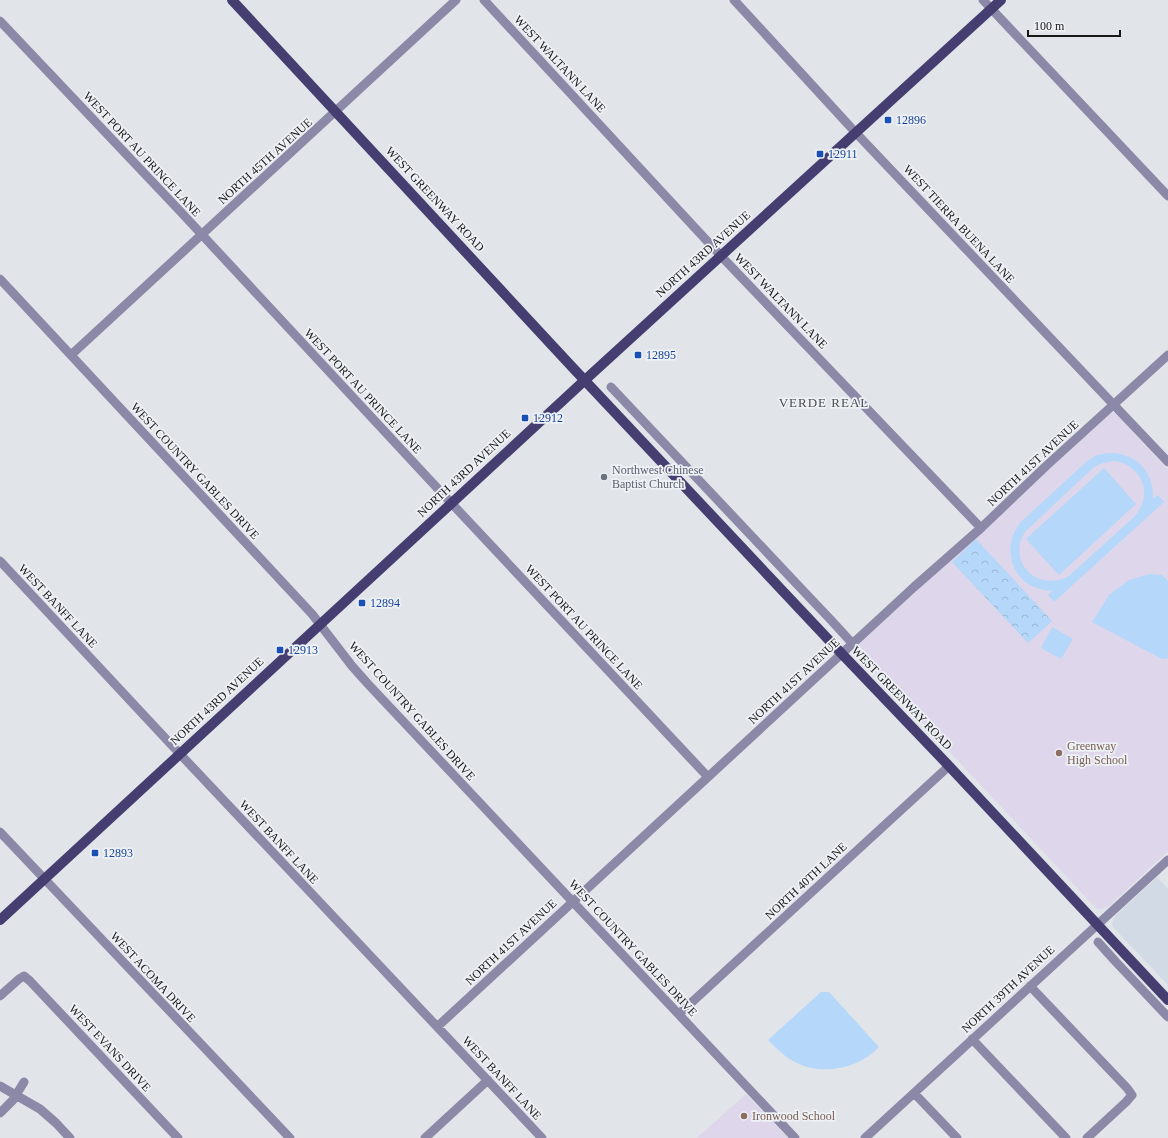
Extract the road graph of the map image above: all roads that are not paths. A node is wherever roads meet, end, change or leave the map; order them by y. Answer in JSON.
{"nodes":[{"id":1,"x":232,"y":0,"type":"edge"},
{"id":2,"x":456,"y":0,"type":"edge"},
{"id":3,"x":484,"y":0,"type":"edge"},
{"id":4,"x":734,"y":0,"type":"edge"},
{"id":5,"x":983,"y":0,"type":"edge"},
{"id":6,"x":1001,"y":0,"type":"edge"},
{"id":7,"x":992,"y":9,"type":"junction"},
{"id":8,"x":0,"y":21,"type":"edge"},
{"id":9,"x":336,"y":112,"type":"junction"},
{"id":10,"x":856,"y":133,"type":"junction"},
{"id":11,"x":1168,"y":196,"type":"edge"},
{"id":12,"x":202,"y":235,"type":"junction"},
{"id":13,"x":721,"y":256,"type":"junction"},
{"id":14,"x":0,"y":279,"type":"edge"},
{"id":15,"x":71,"y":355,"type":"junction"},
{"id":16,"x":1168,"y":355,"type":"edge"},
{"id":17,"x":585,"y":380,"type":"junction"},
{"id":18,"x":611,"y":387,"type":"dead end"},
{"id":19,"x":1114,"y":404,"type":"junction"},
{"id":20,"x":629,"y":406,"type":"junction"},
{"id":21,"x":619,"y":416,"type":"junction"},
{"id":22,"x":1168,"y":462,"type":"edge"},
{"id":23,"x":451,"y":503,"type":"junction"},
{"id":24,"x":981,"y":528,"type":"junction"},
{"id":25,"x":0,"y":561,"type":"edge"},
{"id":26,"x":320,"y":624,"type":"junction"},
{"id":27,"x":852,"y":644,"type":"junction"},
{"id":28,"x":842,"y":654,"type":"junction"},
{"id":29,"x":180,"y":754,"type":"junction"},
{"id":30,"x":949,"y":766,"type":"junction"},
{"id":31,"x":708,"y":777,"type":"junction"},
{"id":32,"x":0,"y":832,"type":"edge"},
{"id":33,"x":1168,"y":860,"type":"edge"},
{"id":34,"x":44,"y":879,"type":"junction"},
{"id":35,"x":572,"y":901,"type":"junction"},
{"id":36,"x":0,"y":920,"type":"edge"},
{"id":37,"x":1097,"y":924,"type":"junction"},
{"id":38,"x":1098,"y":942,"type":"dead end"},
{"id":39,"x":1030,"y":986,"type":"junction"},
{"id":40,"x":0,"y":996,"type":"edge"},
{"id":41,"x":1167,"y":999,"type":"edge"},
{"id":42,"x":1158,"y":1007,"type":"junction"},
{"id":43,"x":679,"y":1014,"type":"junction"},
{"id":44,"x":1168,"y":1017,"type":"edge"},
{"id":45,"x":437,"y":1027,"type":"junction"},
{"id":46,"x":972,"y":1039,"type":"junction"},
{"id":47,"x":488,"y":1080,"type":"junction"},
{"id":48,"x":24,"y":1082,"type":"dead end"},
{"id":49,"x":0,"y":1086,"type":"edge"},
{"id":50,"x":914,"y":1093,"type":"junction"},
{"id":51,"x":17,"y":1095,"type":"junction"},
{"id":52,"x":0,"y":1113,"type":"edge"},
{"id":53,"x":70,"y":1138,"type":"edge"},
{"id":54,"x":178,"y":1138,"type":"edge"},
{"id":55,"x":290,"y":1138,"type":"edge"},
{"id":56,"x":425,"y":1138,"type":"edge"},
{"id":57,"x":542,"y":1138,"type":"edge"},
{"id":58,"x":795,"y":1138,"type":"edge"},
{"id":59,"x":865,"y":1138,"type":"edge"},
{"id":60,"x":957,"y":1138,"type":"edge"},
{"id":61,"x":1066,"y":1138,"type":"edge"},
{"id":62,"x":1087,"y":1138,"type":"edge"}],
"edges":[{"from":1,"to":9,"type":"main road","name":"WEST GREENWAY ROAD"},
{"from":2,"to":9,"type":"street","name":"NORTH 45TH AVENUE"},
{"from":3,"to":13,"type":"street","name":"WEST WALTANN LANE"},
{"from":4,"to":10,"type":"street","name":"WEST TIERRA BUENA LANE"},
{"from":5,"to":7,"type":"street"},
{"from":6,"to":7,"type":"main road","name":"NORTH 43RD AVENUE"},
{"from":7,"to":10,"type":"main road","name":"NORTH 43RD AVENUE"},
{"from":7,"to":11,"type":"street"},
{"from":8,"to":12,"type":"street","name":"WEST PORT AU PRINCE LANE"},
{"from":9,"to":12,"type":"street","name":"NORTH 45TH AVENUE"},
{"from":9,"to":17,"type":"main road","name":"WEST GREENWAY ROAD"},
{"from":10,"to":13,"type":"main road","name":"NORTH 43RD AVENUE"},
{"from":10,"to":19,"type":"street","name":"WEST TIERRA BUENA LANE"},
{"from":12,"to":15,"type":"street","name":"NORTH 45TH AVENUE"},
{"from":12,"to":23,"type":"street","name":"WEST PORT AU PRINCE LANE"},
{"from":13,"to":17,"type":"main road","name":"NORTH 43RD AVENUE"},
{"from":13,"to":24,"type":"street","name":"WEST WALTANN LANE"},
{"from":14,"to":15,"type":"street","name":"WEST COUNTRY GABLES DRIVE"},
{"from":15,"to":26,"type":"street","name":"WEST COUNTRY GABLES DRIVE"},
{"from":16,"to":19,"type":"street","name":"NORTH 41ST AVENUE"},
{"from":17,"to":21,"type":"main road","name":"WEST GREENWAY ROAD"},
{"from":17,"to":23,"type":"main road","name":"NORTH 43RD AVENUE"},
{"from":18,"to":20,"type":"street","name":"WEST GREENWAY ROAD"},
{"from":19,"to":22,"type":"street","name":"WEST TIERRA BUENA LANE"},
{"from":19,"to":24,"type":"street","name":"NORTH 41ST AVENUE"},
{"from":20,"to":21,"type":"street"},
{"from":20,"to":27,"type":"street","name":"WEST GREENWAY ROAD"},
{"from":21,"to":28,"type":"main road","name":"WEST GREENWAY ROAD"},
{"from":23,"to":26,"type":"main road","name":"NORTH 43RD AVENUE"},
{"from":23,"to":31,"type":"street","name":"WEST PORT AU PRINCE LANE"},
{"from":24,"to":27,"type":"street","name":"NORTH 41ST AVENUE"},
{"from":25,"to":29,"type":"street","name":"WEST BANFF LANE"},
{"from":26,"to":29,"type":"main road","name":"NORTH 43RD AVENUE"},
{"from":26,"to":35,"type":"street","name":"WEST COUNTRY GABLES DRIVE"},
{"from":27,"to":28,"type":"street","name":"NORTH 41ST AVENUE"},
{"from":28,"to":30,"type":"main road","name":"WEST GREENWAY ROAD"},
{"from":28,"to":31,"type":"street","name":"NORTH 41ST AVENUE"},
{"from":29,"to":34,"type":"main road","name":"NORTH 43RD AVENUE"},
{"from":29,"to":45,"type":"street","name":"WEST BANFF LANE"},
{"from":30,"to":37,"type":"main road","name":"WEST GREENWAY ROAD"},
{"from":30,"to":43,"type":"street","name":"NORTH 40TH LANE"},
{"from":31,"to":35,"type":"street","name":"NORTH 41ST AVENUE"},
{"from":32,"to":34,"type":"street","name":"WEST ACOMA DRIVE"},
{"from":33,"to":37,"type":"street","name":"NORTH 39TH AVENUE"},
{"from":34,"to":36,"type":"main road","name":"NORTH 43RD AVENUE"},
{"from":34,"to":55,"type":"street","name":"WEST ACOMA DRIVE"},
{"from":35,"to":43,"type":"street","name":"WEST COUNTRY GABLES DRIVE"},
{"from":35,"to":45,"type":"street","name":"NORTH 41ST AVENUE"},
{"from":37,"to":39,"type":"street","name":"NORTH 39TH AVENUE"},
{"from":37,"to":41,"type":"main road","name":"WEST GREENWAY ROAD"},
{"from":38,"to":42,"type":"street"},
{"from":39,"to":46,"type":"street","name":"NORTH 39TH AVENUE"},
{"from":39,"to":62,"type":"street"},
{"from":40,"to":54,"type":"street","name":"WEST EVANS DRIVE"},
{"from":41,"to":42,"type":"street","name":"WEST GREENWAY ROAD"},
{"from":42,"to":44,"type":"street"},
{"from":43,"to":58,"type":"street","name":"WEST COUNTRY GABLES DRIVE"},
{"from":45,"to":47,"type":"street","name":"WEST BANFF LANE"},
{"from":46,"to":50,"type":"street","name":"NORTH 39TH AVENUE"},
{"from":46,"to":61,"type":"street"},
{"from":47,"to":56,"type":"street"},
{"from":47,"to":57,"type":"street","name":"WEST BANFF LANE"},
{"from":48,"to":51,"type":"street"},
{"from":49,"to":51,"type":"street"},
{"from":50,"to":59,"type":"street","name":"NORTH 39TH AVENUE"},
{"from":50,"to":60,"type":"street"},
{"from":51,"to":52,"type":"street"},
{"from":51,"to":53,"type":"street"}]}
